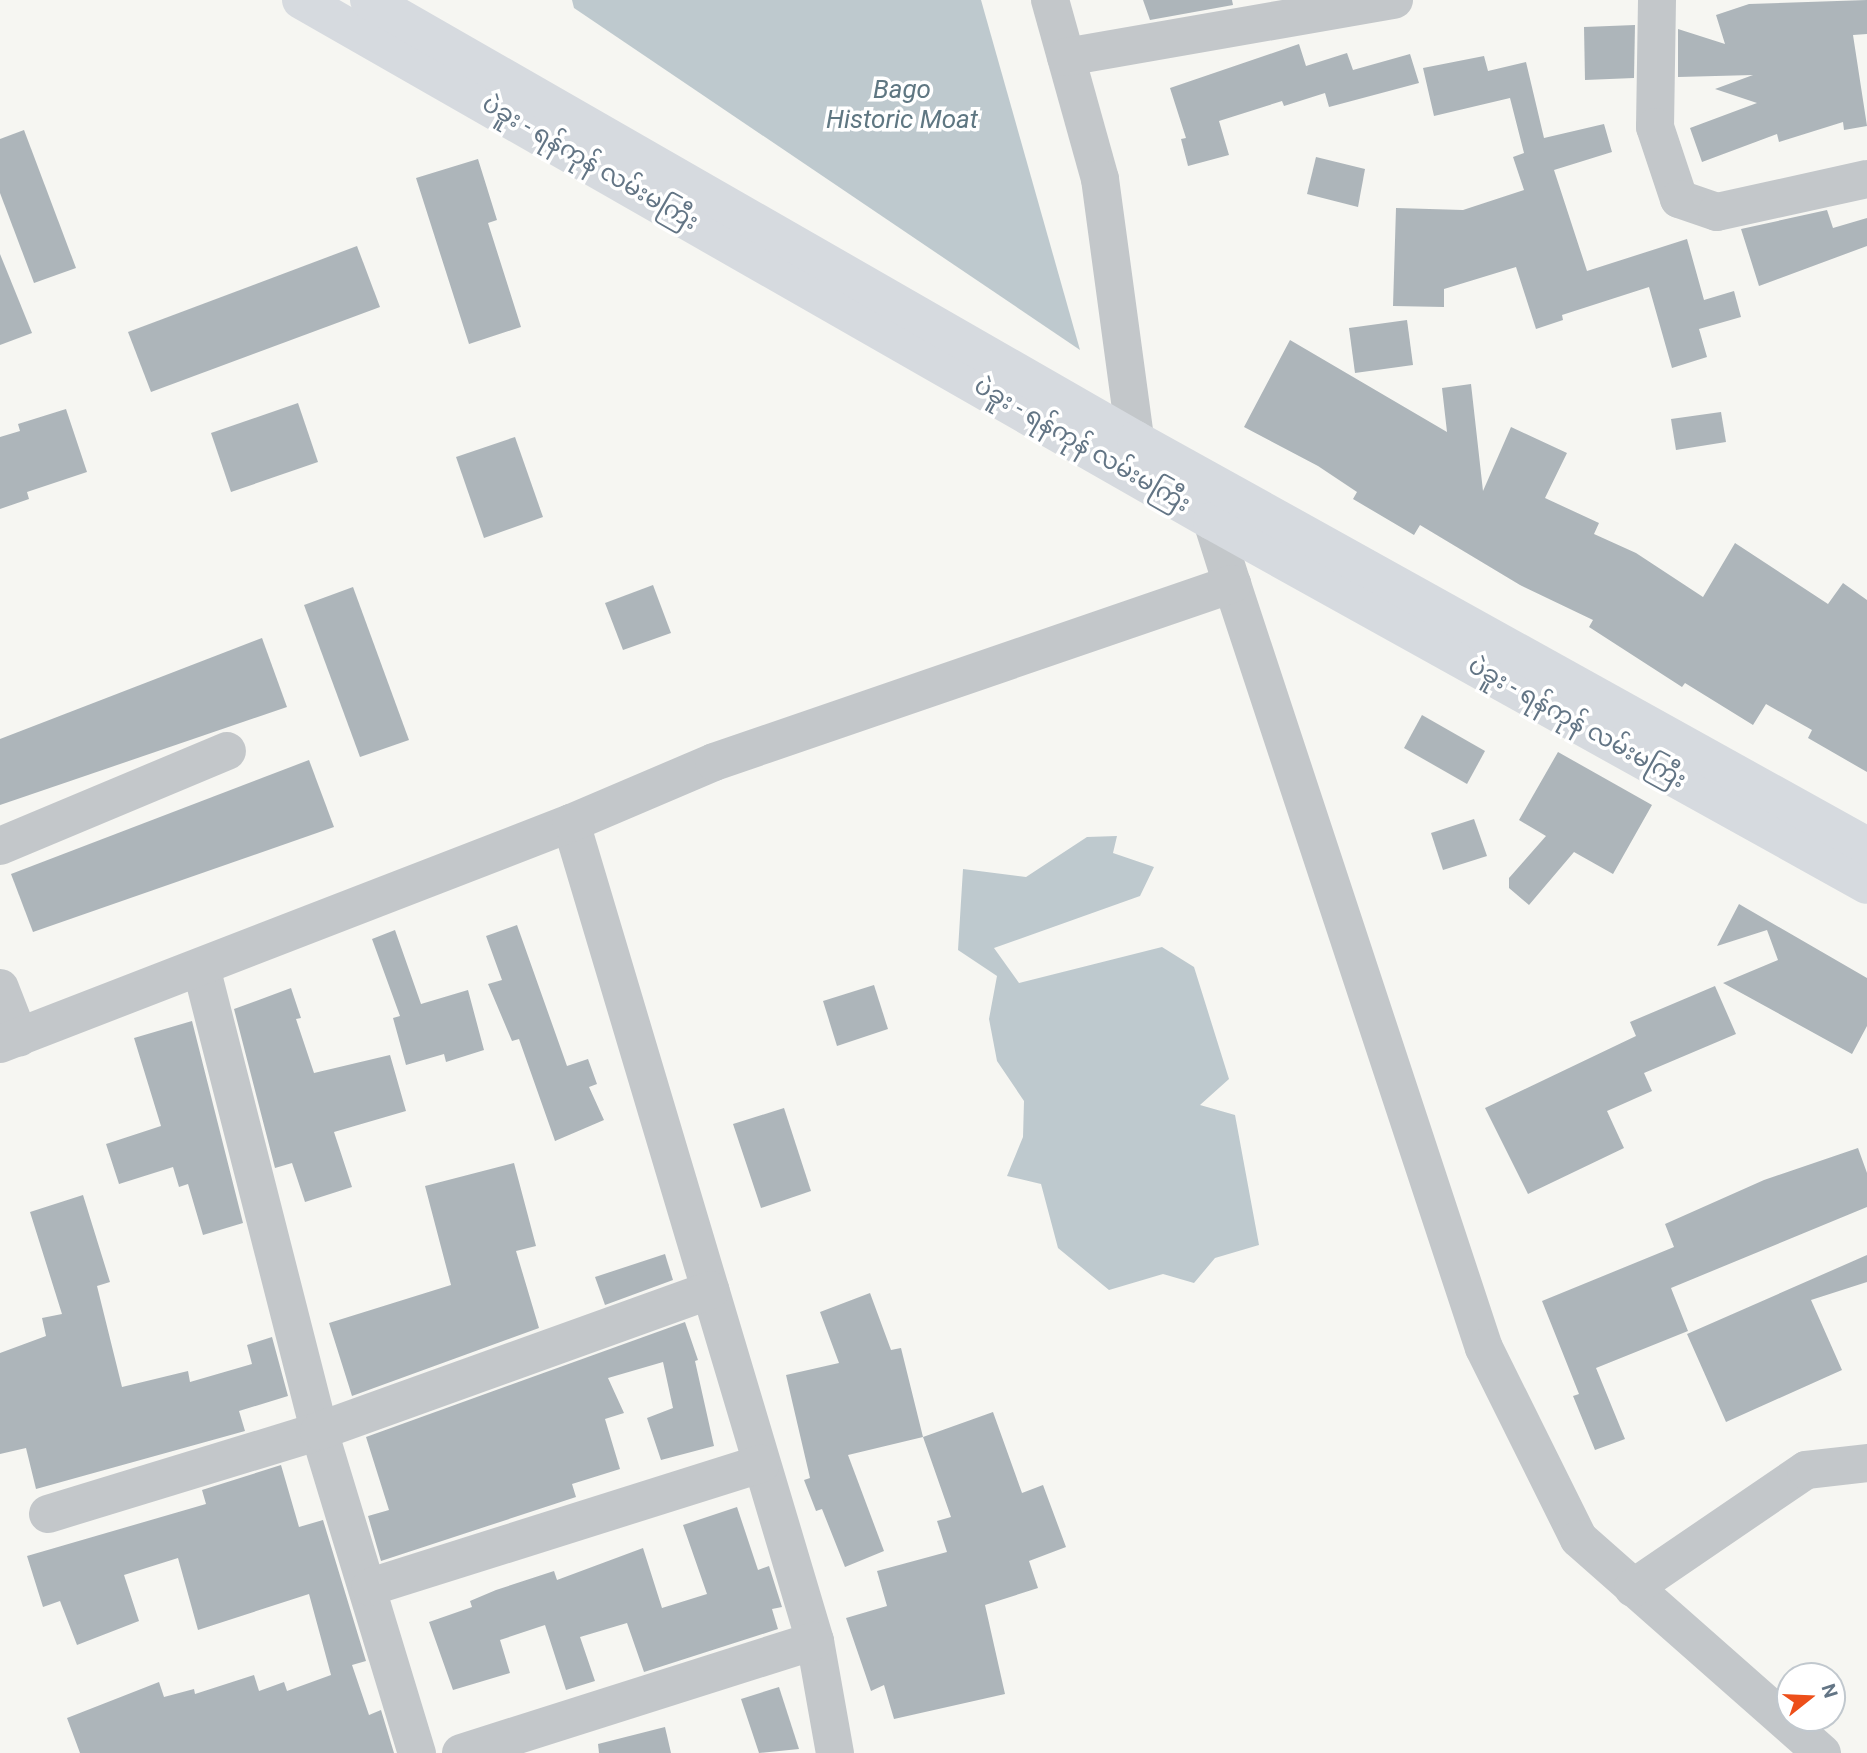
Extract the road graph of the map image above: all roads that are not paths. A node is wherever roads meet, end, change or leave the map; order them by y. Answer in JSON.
{"nodes":[{"id":1,"x":301,"y":0,"type":"edge"},
{"id":2,"x":369,"y":0,"type":"edge"},
{"id":3,"x":1050,"y":0,"type":"edge"},
{"id":4,"x":1394,"y":0,"type":"edge"},
{"id":5,"x":1657,"y":0,"type":"edge"},
{"id":6,"x":1066,"y":57,"type":"junction"},
{"id":7,"x":1867,"y":179,"type":"edge"},
{"id":8,"x":1136,"y":440,"type":"junction"},
{"id":9,"x":1140,"y":477,"type":"junction"},
{"id":10,"x":1208,"y":481,"type":"junction"},
{"id":11,"x":1212,"y":521,"type":"junction"},
{"id":12,"x":1232,"y":584,"type":"junction"},
{"id":13,"x":227,"y":751,"type":"dead end"},
{"id":14,"x":571,"y":823,"type":"junction"},
{"id":15,"x":0,"y":846,"type":"edge"},
{"id":16,"x":1867,"y":846,"type":"edge"},
{"id":17,"x":1867,"y":885,"type":"edge"},
{"id":18,"x":201,"y":967,"type":"junction"},
{"id":19,"x":0,"y":988,"type":"edge"},
{"id":20,"x":10,"y":1040,"type":"edge"},
{"id":21,"x":710,"y":1290,"type":"junction"},
{"id":22,"x":320,"y":1431,"type":"junction"},
{"id":23,"x":1867,"y":1463,"type":"edge"},
{"id":24,"x":761,"y":1464,"type":"junction"},
{"id":25,"x":48,"y":1514,"type":"dead end"},
{"id":26,"x":370,"y":1587,"type":"junction"},
{"id":27,"x":1633,"y":1588,"type":"junction"},
{"id":28,"x":815,"y":1642,"type":"junction"},
{"id":29,"x":417,"y":1753,"type":"edge"},
{"id":30,"x":461,"y":1753,"type":"edge"},
{"id":31,"x":835,"y":1753,"type":"edge"},
{"id":32,"x":1822,"y":1753,"type":"edge"}],
"edges":[{"from":1,"to":9,"type":"highway","name":"ပဲခူး - ရန်ကုန် လမ်းမကြီး"},
{"from":2,"to":8,"type":"highway","name":"ပဲခူး - ရန်ကုန် လမ်းမကြီး"},
{"from":3,"to":6,"type":"street"},
{"from":4,"to":6,"type":"street"},
{"from":5,"to":7,"type":"street"},
{"from":6,"to":8,"type":"street"},
{"from":8,"to":9,"type":"street"},
{"from":8,"to":10,"type":"highway","name":"ပဲခူး - ရန်ကုန် လမ်းမကြီး"},
{"from":9,"to":11,"type":"highway","name":"ပဲခူး - ရန်ကုန် လမ်းမကြီး"},
{"from":10,"to":11,"type":"street"},
{"from":10,"to":16,"type":"highway","name":"ပဲခူး - ရန်ကုန် လမ်းမကြီး"},
{"from":11,"to":12,"type":"street"},
{"from":11,"to":17,"type":"highway","name":"ပဲခူး - ရန်ကုန် လမ်းမကြီး"},
{"from":12,"to":14,"type":"street"},
{"from":12,"to":27,"type":"street"},
{"from":13,"to":15,"type":"street"},
{"from":14,"to":18,"type":"street"},
{"from":14,"to":21,"type":"street"},
{"from":18,"to":20,"type":"street"},
{"from":18,"to":22,"type":"street"},
{"from":19,"to":20,"type":"street"},
{"from":21,"to":22,"type":"street"},
{"from":21,"to":24,"type":"street"},
{"from":22,"to":25,"type":"street"},
{"from":22,"to":26,"type":"street"},
{"from":23,"to":27,"type":"street"},
{"from":24,"to":26,"type":"street"},
{"from":24,"to":28,"type":"street"},
{"from":26,"to":29,"type":"street"},
{"from":27,"to":32,"type":"street"},
{"from":28,"to":30,"type":"street"},
{"from":28,"to":31,"type":"street"}]}
